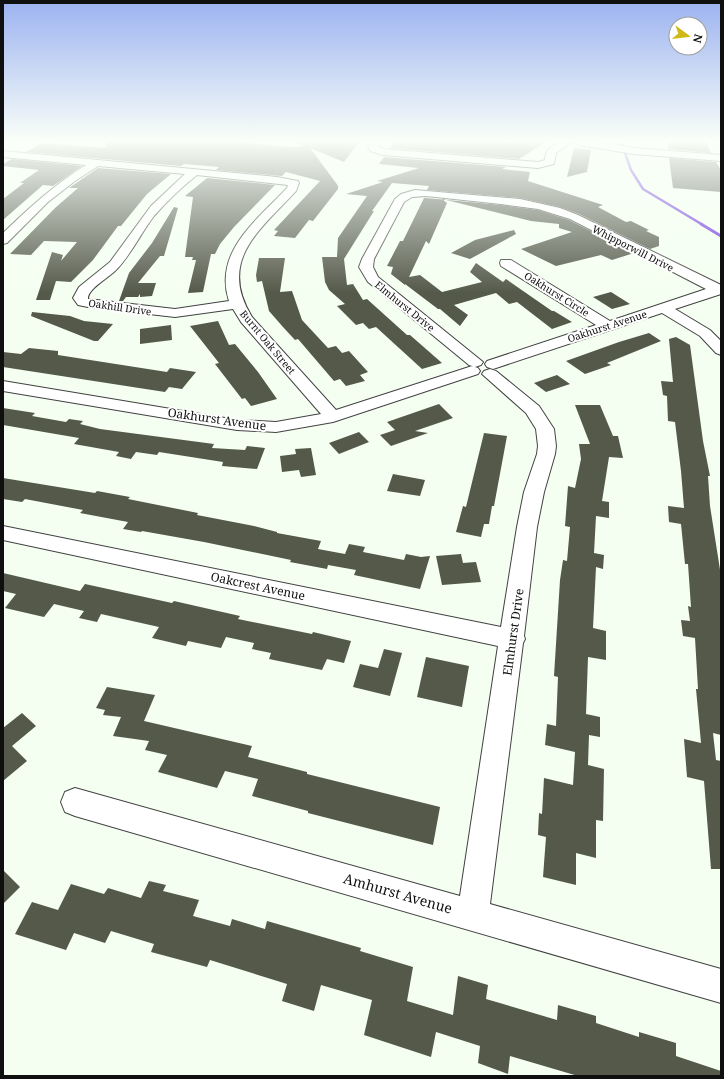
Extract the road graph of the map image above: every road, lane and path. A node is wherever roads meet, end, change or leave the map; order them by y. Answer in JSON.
{"nodes":[{"id":1,"x":55,"y":192,"type":"edge"},
{"id":2,"x":170,"y":192,"type":"edge"},
{"id":3,"x":289,"y":192,"type":"edge"},
{"id":4,"x":404,"y":196,"type":"joint"},
{"id":5,"x":3,"y":240,"type":"edge"},
{"id":6,"x":506,"y":263,"type":"dead end"},
{"id":7,"x":719,"y":290,"type":"edge"},
{"id":8,"x":237,"y":304,"type":"junction"},
{"id":9,"x":663,"y":308,"type":"junction"},
{"id":10,"x":608,"y":326,"type":"junction"},
{"id":11,"x":721,"y":350,"type":"edge"},
{"id":12,"x":483,"y":368,"type":"junction"},
{"id":13,"x":3,"y":386,"type":"edge"},
{"id":14,"x":333,"y":417,"type":"junction"},
{"id":15,"x":3,"y":533,"type":"edge"},
{"id":16,"x":513,"y":639,"type":"junction"},
{"id":17,"x":75,"y":802,"type":"dead end"},
{"id":18,"x":473,"y":914,"type":"junction"},
{"id":19,"x":721,"y":986,"type":"edge"}],
"edges":[{"from":1,"to":5,"type":"street"},
{"from":2,"to":8,"type":"street","name":"Oakhill Drive"},
{"from":3,"to":8,"type":"street","name":"Burnt Oak Street"},
{"from":4,"to":7,"type":"street","name":"Whipporwill Drive"},
{"from":4,"to":12,"type":"street","name":"Elmhurst Drive"},
{"from":6,"to":10,"type":"street","name":"Oakhurst Circle"},
{"from":7,"to":9,"type":"street","name":"Oakhurst Avenue"},
{"from":8,"to":14,"type":"street","name":"Burnt Oak Street"},
{"from":9,"to":10,"type":"street","name":"Oakhurst Avenue"},
{"from":9,"to":11,"type":"street"},
{"from":10,"to":12,"type":"street","name":"Oakhurst Avenue"},
{"from":12,"to":14,"type":"street","name":"Oakhurst Avenue"},
{"from":12,"to":16,"type":"street","name":"Elmhurst Drive"},
{"from":13,"to":14,"type":"street","name":"Oakhurst Avenue"},
{"from":15,"to":16,"type":"street","name":"Oakcrest Avenue"},
{"from":16,"to":18,"type":"street","name":"Elmhurst Drive"},
{"from":17,"to":18,"type":"street","name":"Amhurst Avenue"},
{"from":18,"to":19,"type":"street","name":"Amhurst Avenue"}]}
